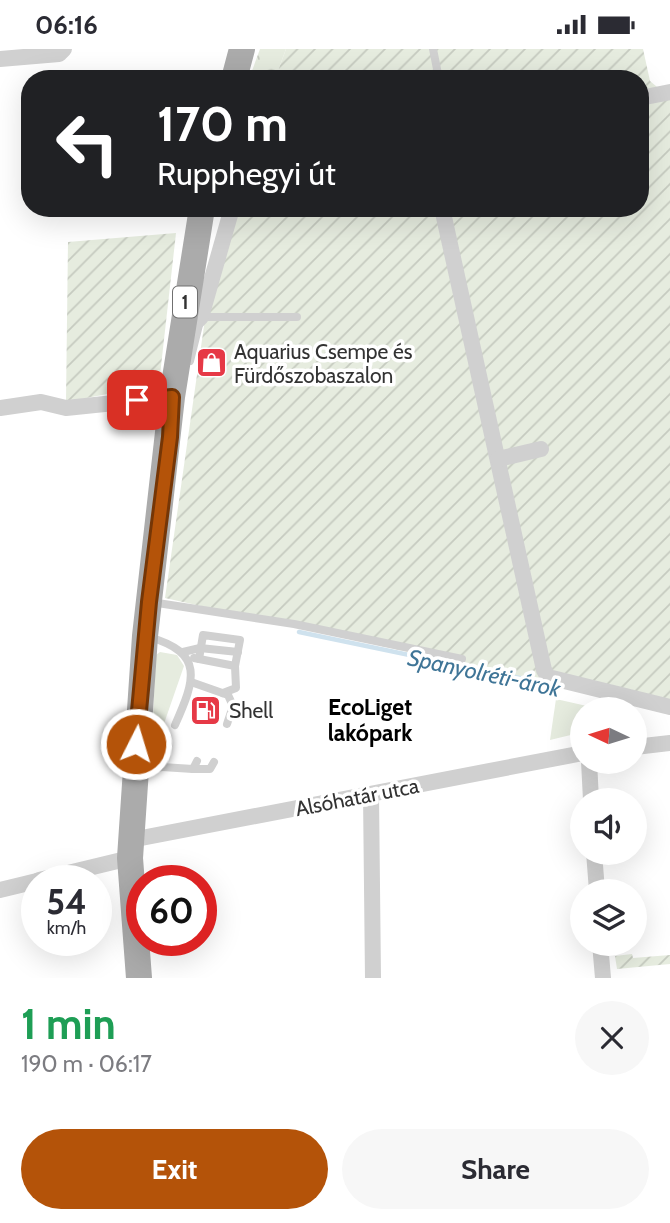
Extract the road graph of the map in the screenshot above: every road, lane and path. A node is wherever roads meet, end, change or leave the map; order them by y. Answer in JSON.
{"nodes":[{"id":1,"x":64,"y":49,"type":"edge"},
{"id":2,"x":242,"y":49,"type":"edge"},
{"id":3,"x":433,"y":49,"type":"edge"},
{"id":4,"x":0,"y":59,"type":"edge"},
{"id":5,"x":236,"y":70,"type":"edge"},
{"id":6,"x":437,"y":70,"type":"edge"},
{"id":7,"x":670,"y":92,"type":"edge"},
{"id":8,"x":649,"y":96,"type":"edge"},
{"id":9,"x":201,"y":217,"type":"edge"},
{"id":10,"x":229,"y":217,"type":"edge"},
{"id":11,"x":444,"y":217,"type":"edge"},
{"id":12,"x":297,"y":317,"type":"dead end"},
{"id":13,"x":192,"y":320,"type":"junction"},
{"id":14,"x":174,"y":385,"type":"junction"},
{"id":15,"x":0,"y":408,"type":"edge"},
{"id":16,"x":541,"y":449,"type":"dead end"},
{"id":17,"x":498,"y":459,"type":"junction"},
{"id":18,"x":154,"y":589,"type":"junction"},
{"id":19,"x":145,"y":636,"type":"junction"},
{"id":20,"x":200,"y":648,"type":"junction"},
{"id":21,"x":238,"y":652,"type":"junction"},
{"id":22,"x":186,"y":655,"type":"junction"},
{"id":23,"x":198,"y":659,"type":"junction"},
{"id":24,"x":462,"y":659,"type":"dead end"},
{"id":25,"x":235,"y":666,"type":"junction"},
{"id":26,"x":191,"y":682,"type":"junction"},
{"id":27,"x":223,"y":693,"type":"junction"},
{"id":28,"x":670,"y":707,"type":"edge"},
{"id":29,"x":179,"y":723,"type":"dead end"},
{"id":30,"x":228,"y":724,"type":"dead end"},
{"id":31,"x":670,"y":743,"type":"edge"},
{"id":32,"x":168,"y":745,"type":"dead end"},
{"id":33,"x":648,"y":746,"type":"edge"},
{"id":34,"x":570,"y":756,"type":"edge"},
{"id":35,"x":214,"y":762,"type":"dead end"},
{"id":36,"x":162,"y":767,"type":"junction"},
{"id":37,"x":134,"y":771,"type":"junction"},
{"id":38,"x":371,"y":794,"type":"junction"},
{"id":39,"x":130,"y":841,"type":"junction"},
{"id":40,"x":75,"y":865,"type":"edge"},
{"id":41,"x":21,"y":885,"type":"edge"},
{"id":42,"x":0,"y":890,"type":"edge"},
{"id":43,"x":601,"y":956,"type":"edge"},
{"id":44,"x":139,"y":978,"type":"edge"},
{"id":45,"x":373,"y":978,"type":"edge"},
{"id":46,"x":603,"y":978,"type":"edge"}],
"edges":[{"from":1,"to":4,"type":"street"},
{"from":2,"to":5,"type":"main road"},
{"from":3,"to":6,"type":"lane"},
{"from":7,"to":8,"type":"street"},
{"from":9,"to":13,"type":"main road","number":"1"},
{"from":10,"to":13,"type":"street"},
{"from":11,"to":17,"type":"street"},
{"from":12,"to":13,"type":"lane"},
{"from":13,"to":14,"type":"main road","number":"1"},
{"from":14,"to":15,"type":"street"},
{"from":14,"to":18,"type":"main road","number":"1"},
{"from":16,"to":17,"type":"street"},
{"from":17,"to":28,"type":"street"},
{"from":18,"to":19,"type":"main road","number":"1"},
{"from":18,"to":24,"type":"lane"},
{"from":19,"to":22,"type":"lane"},
{"from":19,"to":37,"type":"main road","number":"1"},
{"from":20,"to":21,"type":"lane"},
{"from":20,"to":21,"type":"lane"},
{"from":20,"to":22,"type":"lane"},
{"from":20,"to":23,"type":"lane"},
{"from":21,"to":25,"type":"lane"},
{"from":22,"to":23,"type":"lane"},
{"from":22,"to":26,"type":"lane"},
{"from":23,"to":25,"type":"lane"},
{"from":25,"to":27,"type":"lane"},
{"from":26,"to":27,"type":"lane"},
{"from":26,"to":29,"type":"lane"},
{"from":27,"to":30,"type":"lane"},
{"from":31,"to":33,"type":"street"},
{"from":32,"to":36,"type":"lane"},
{"from":34,"to":38,"type":"street","name":"Alsóhatár utca"},
{"from":35,"to":36,"type":"lane"},
{"from":36,"to":37,"type":"lane"},
{"from":37,"to":39,"type":"main road","number":"1"},
{"from":38,"to":39,"type":"street","name":"Alsóhatár utca"},
{"from":38,"to":45,"type":"street"},
{"from":39,"to":40,"type":"street","name":"Alsóhatár utca"},
{"from":39,"to":44,"type":"main road","number":"1"},
{"from":41,"to":42,"type":"street","name":"Alsóhatár utca"},
{"from":43,"to":46,"type":"street"}]}
